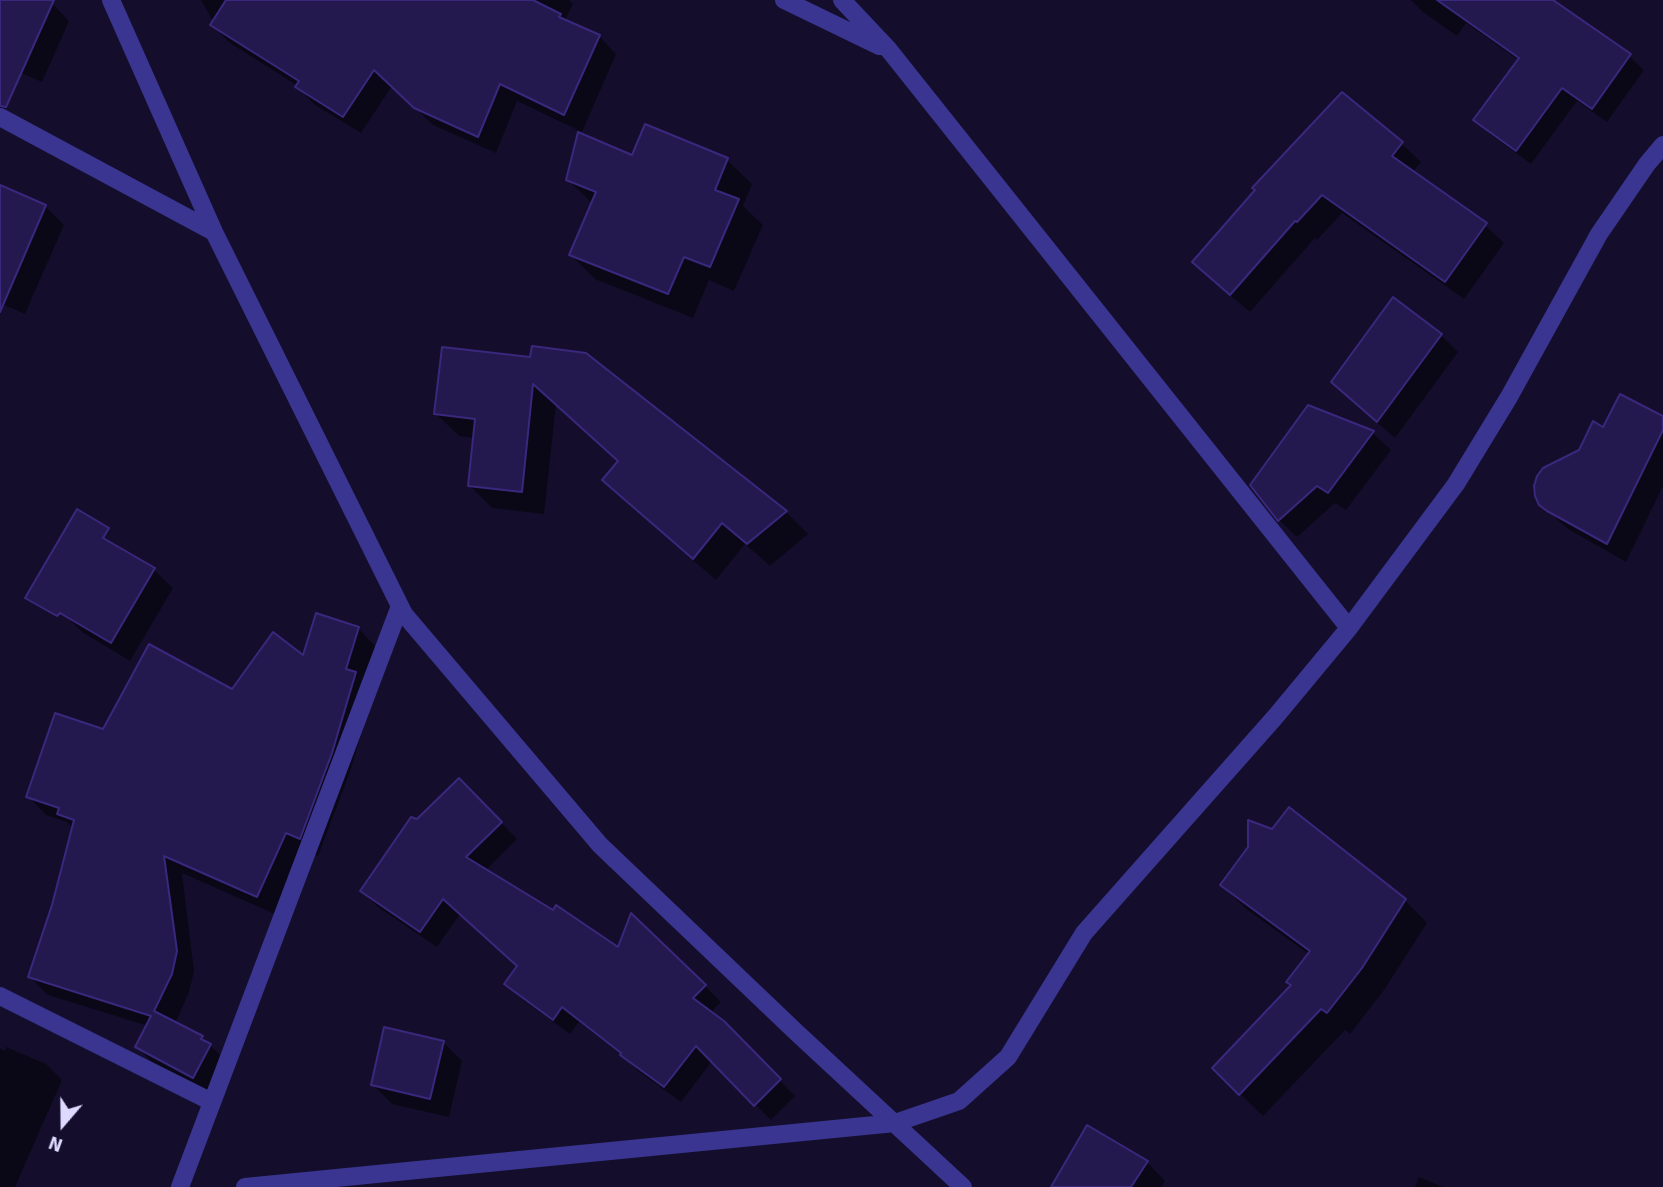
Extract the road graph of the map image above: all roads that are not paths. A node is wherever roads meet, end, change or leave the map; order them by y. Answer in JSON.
{"nodes":[{"id":1,"x":111,"y":0,"type":"edge"},
{"id":2,"x":784,"y":0,"type":"edge"},
{"id":3,"x":842,"y":0,"type":"edge"},
{"id":4,"x":889,"y":50,"type":"junction"},
{"id":5,"x":0,"y":117,"type":"edge"},
{"id":6,"x":1663,"y":145,"type":"edge"},
{"id":7,"x":214,"y":232,"type":"junction"},
{"id":8,"x":402,"y":610,"type":"junction"},
{"id":9,"x":1349,"y":628,"type":"junction"},
{"id":10,"x":0,"y":996,"type":"edge"},
{"id":11,"x":212,"y":1102,"type":"junction"},
{"id":12,"x":895,"y":1123,"type":"junction"},
{"id":13,"x":245,"y":1187,"type":"edge"},
{"id":14,"x":963,"y":1187,"type":"edge"}],
"edges":[{"from":1,"to":7,"type":"street"},
{"from":2,"to":4,"type":"street"},
{"from":3,"to":4,"type":"street"},
{"from":4,"to":9,"type":"street"},
{"from":5,"to":7,"type":"street"},
{"from":6,"to":9,"type":"street"},
{"from":7,"to":8,"type":"street"},
{"from":8,"to":11,"type":"street"},
{"from":8,"to":11,"type":"street"},
{"from":8,"to":12,"type":"street"},
{"from":9,"to":12,"type":"street"},
{"from":10,"to":11,"type":"street"},
{"from":12,"to":13,"type":"street"},
{"from":12,"to":14,"type":"street"}]}
